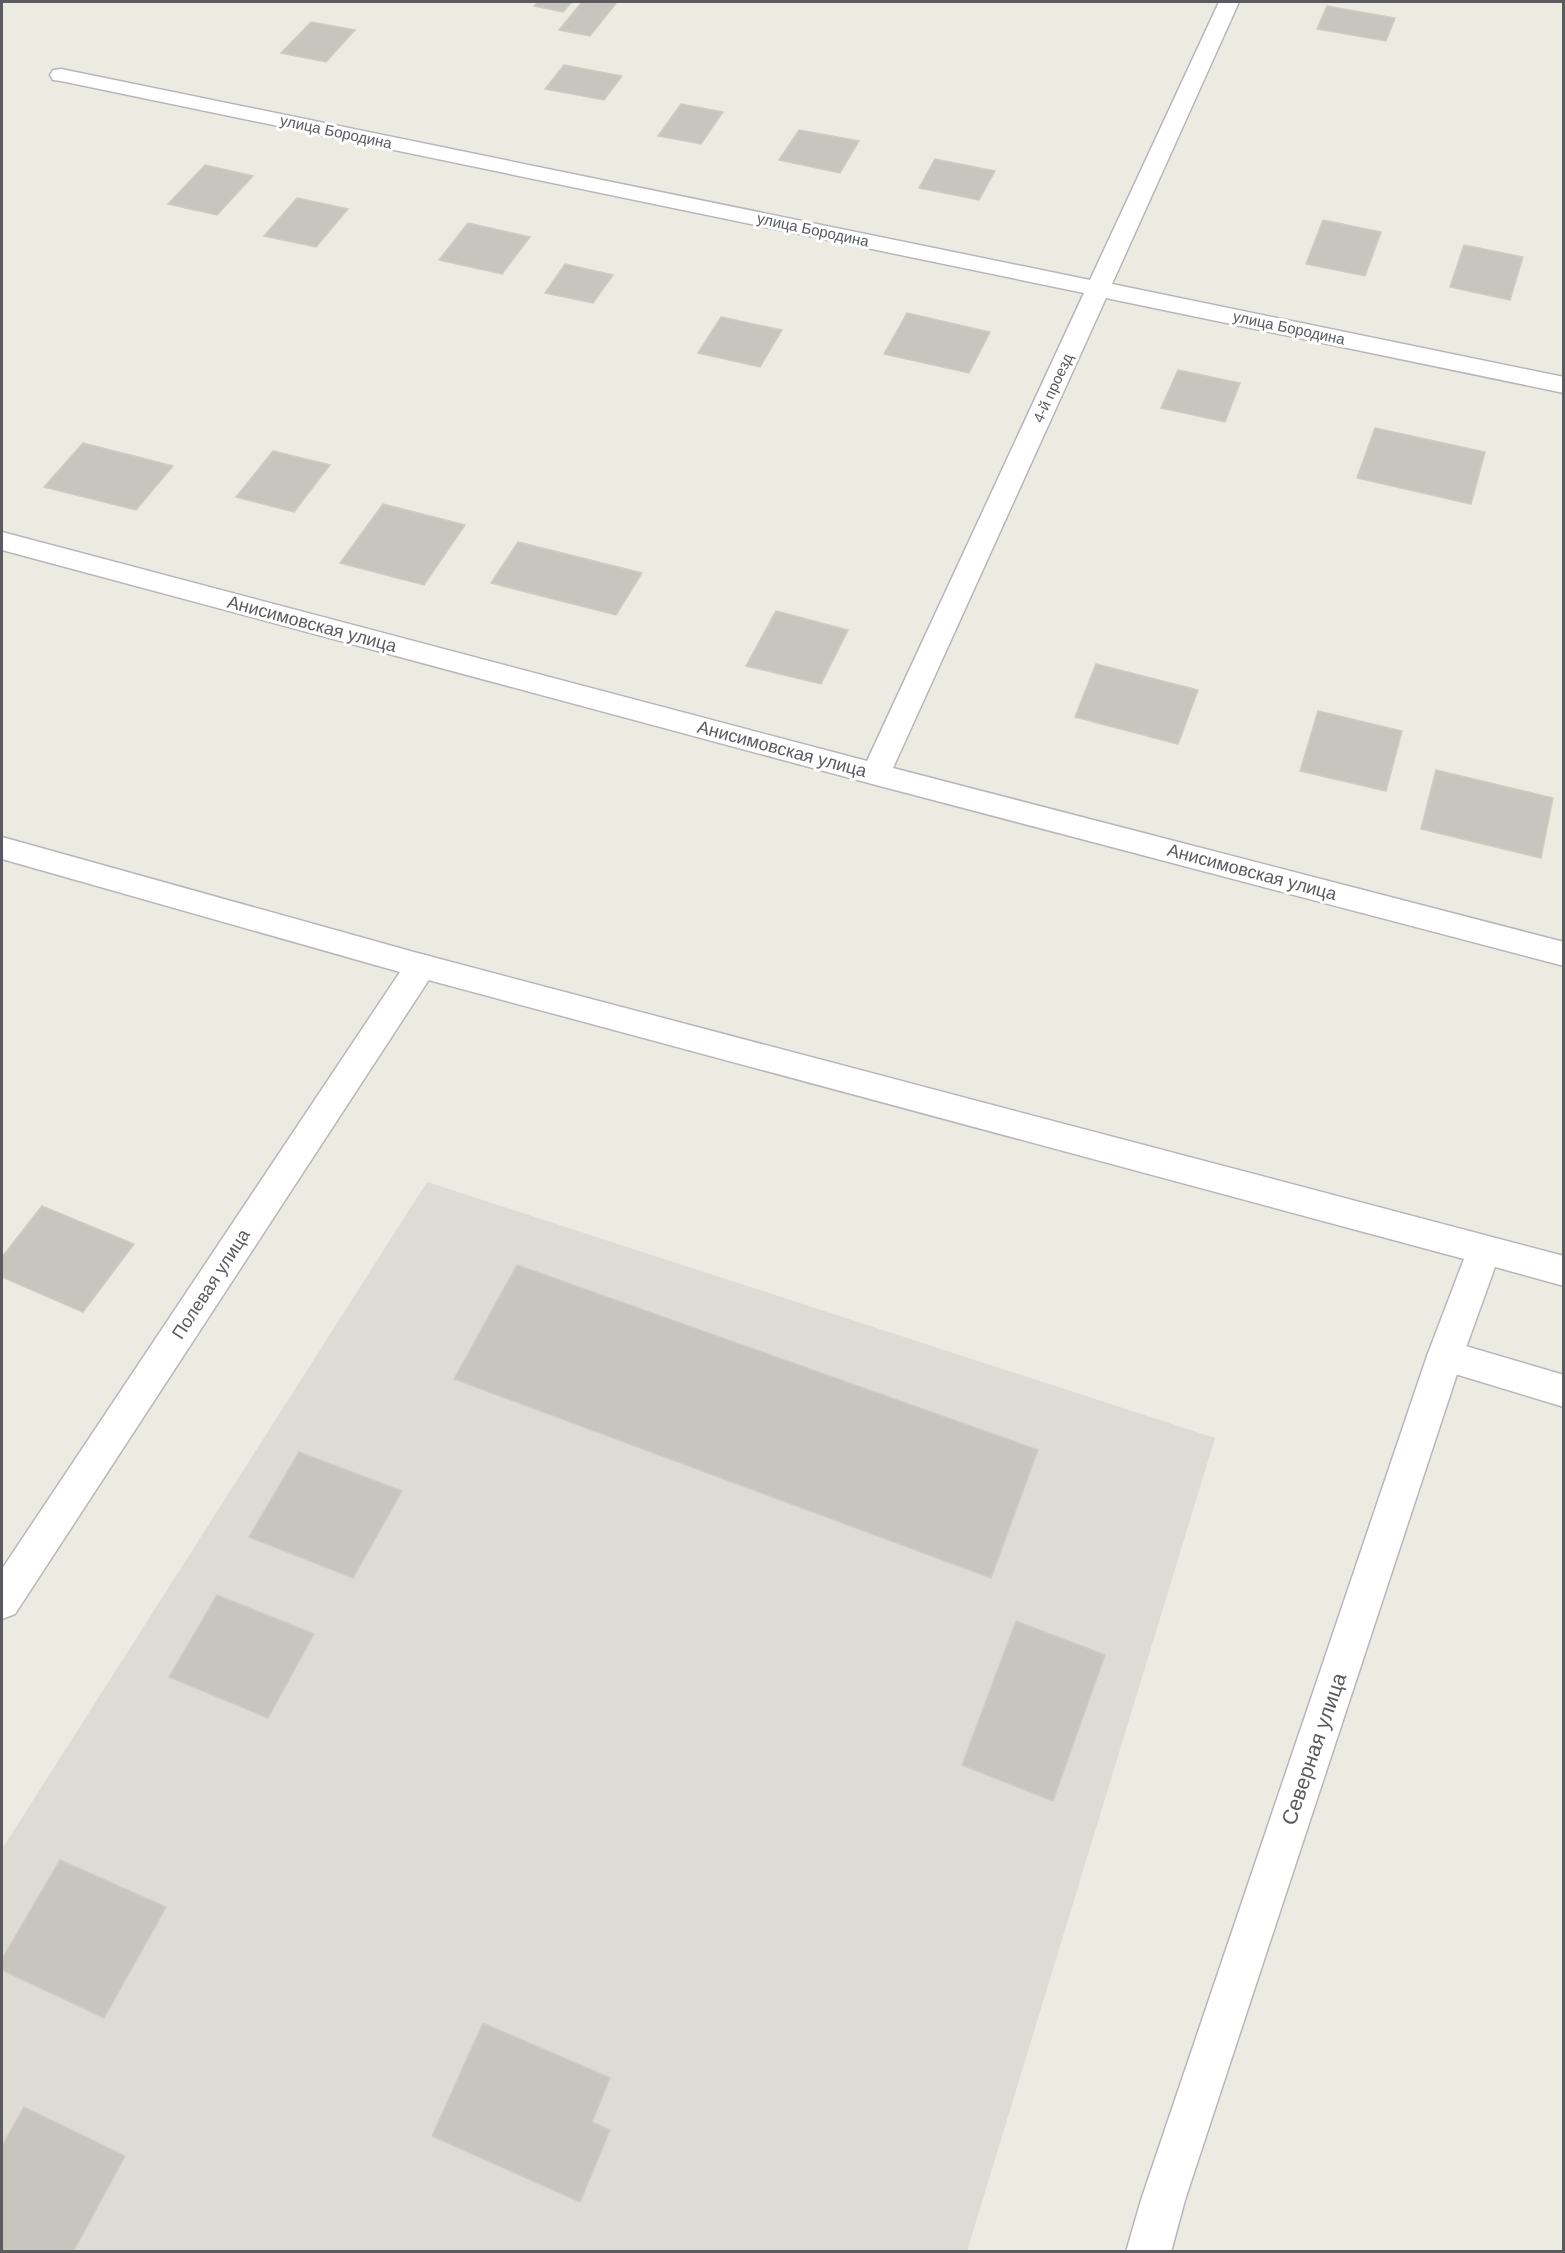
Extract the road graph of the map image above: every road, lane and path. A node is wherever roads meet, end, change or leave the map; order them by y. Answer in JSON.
{"nodes":[{"id":1,"x":1229,"y":2,"type":"edge"},
{"id":2,"x":61,"y":75,"type":"dead end"},
{"id":3,"x":1099,"y":288,"type":"junction"},
{"id":4,"x":1563,"y":385,"type":"edge"},
{"id":5,"x":2,"y":541,"type":"edge"},
{"id":6,"x":876,"y":774,"type":"junction"},
{"id":7,"x":2,"y":849,"type":"edge"},
{"id":8,"x":1563,"y":954,"type":"edge"},
{"id":9,"x":421,"y":966,"type":"junction"},
{"id":10,"x":1485,"y":1249,"type":"junction"},
{"id":11,"x":1563,"y":1271,"type":"edge"},
{"id":12,"x":1445,"y":1356,"type":"junction"},
{"id":13,"x":1563,"y":1391,"type":"edge"},
{"id":14,"x":2,"y":1601,"type":"edge"},
{"id":15,"x":1148,"y":2252,"type":"edge"}],
"edges":[{"from":1,"to":3,"type":"street","name":"4-й проезд"},
{"from":2,"to":3,"type":"street","name":"улица Бородина"},
{"from":3,"to":4,"type":"street","name":"улица Бородина"},
{"from":3,"to":6,"type":"street","name":"4-й проезд"},
{"from":5,"to":6,"type":"street","name":"Анисимовская улица"},
{"from":6,"to":8,"type":"street","name":"Анисимовская улица"},
{"from":7,"to":9,"type":"street"},
{"from":9,"to":10,"type":"street"},
{"from":9,"to":14,"type":"street","name":"Полевая улица"},
{"from":10,"to":11,"type":"street"},
{"from":10,"to":12,"type":"street","name":"Северная улица"},
{"from":12,"to":13,"type":"street"},
{"from":12,"to":15,"type":"street","name":"Северная улица"}]}
